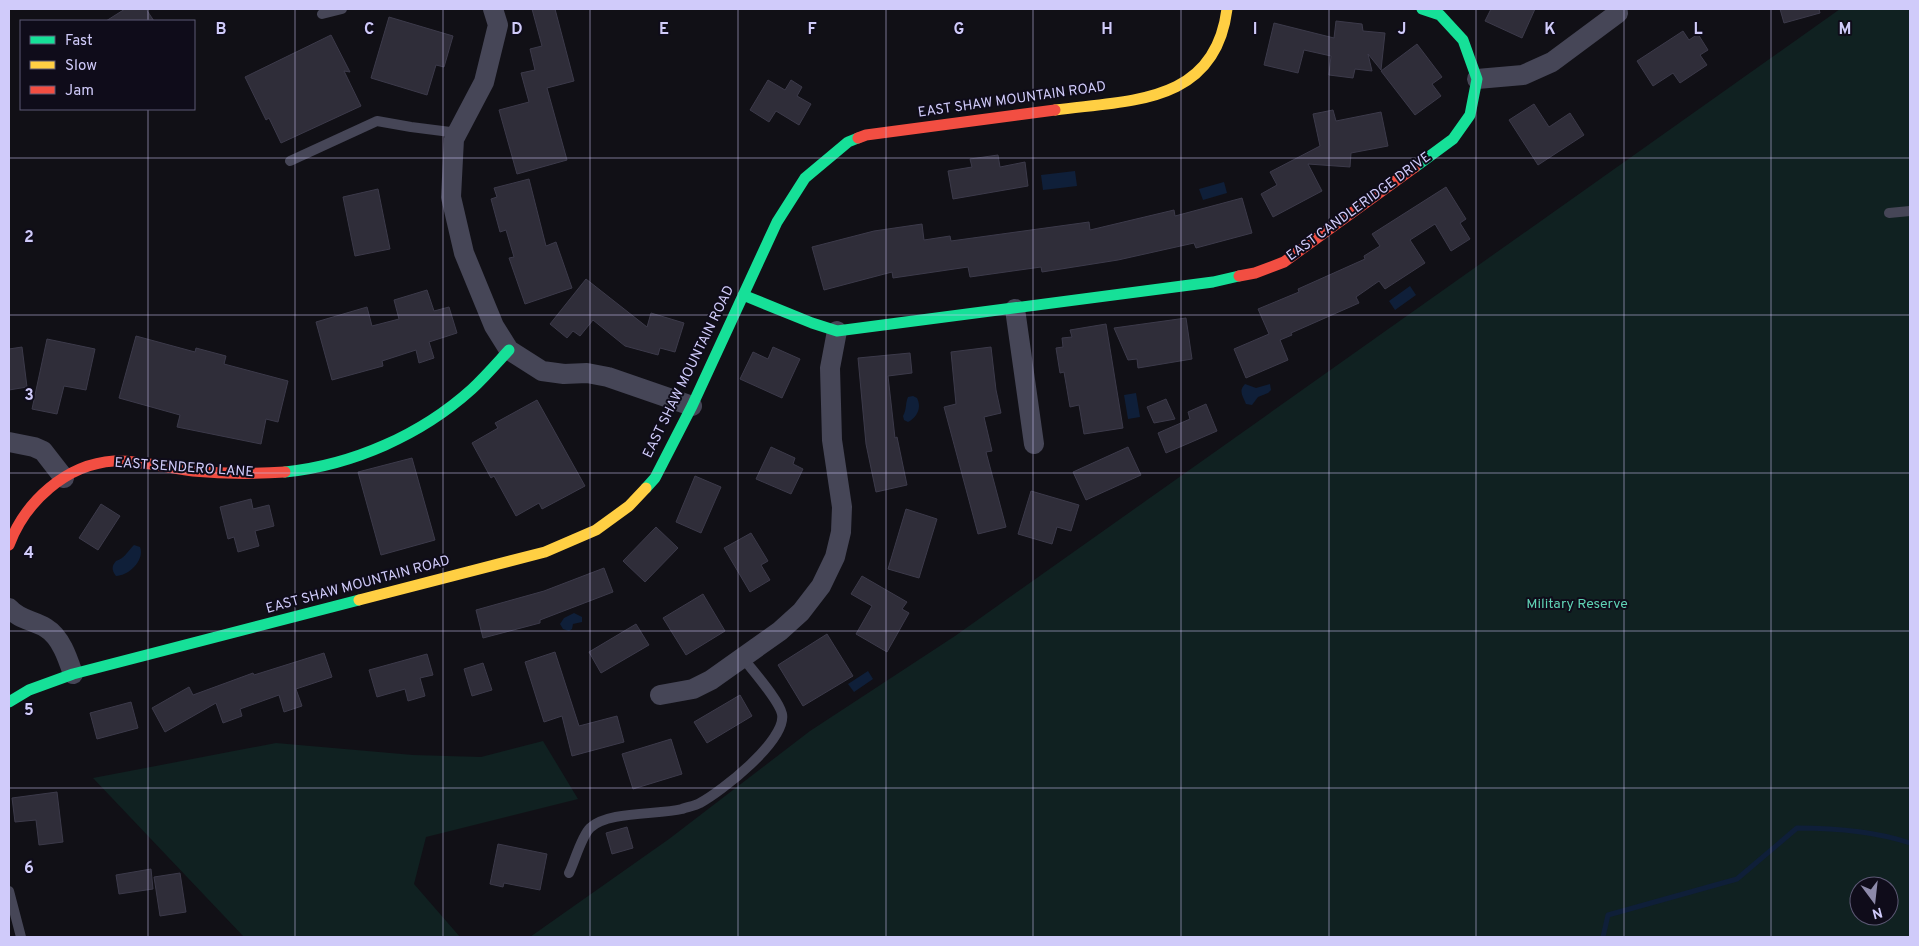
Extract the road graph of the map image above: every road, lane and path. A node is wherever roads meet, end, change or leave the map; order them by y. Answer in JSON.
{"nodes":[{"id":1,"x":342,"y":9,"type":"edge"},
{"id":2,"x":493,"y":9,"type":"edge"},
{"id":3,"x":1227,"y":9,"type":"edge"},
{"id":4,"x":1422,"y":9,"type":"edge"},
{"id":5,"x":1618,"y":13,"type":"dead end"},
{"id":6,"x":322,"y":14,"type":"dead end"},
{"id":7,"x":1477,"y":79,"type":"junction"},
{"id":8,"x":458,"y":132,"type":"junction"},
{"id":9,"x":290,"y":161,"type":"dead end"},
{"id":10,"x":1910,"y":211,"type":"edge"},
{"id":11,"x":1889,"y":213,"type":"dead end"},
{"id":12,"x":743,"y":295,"type":"junction"},
{"id":13,"x":1015,"y":309,"type":"junction"},
{"id":14,"x":837,"y":331,"type":"junction"},
{"id":15,"x":509,"y":350,"type":"junction"},
{"id":16,"x":692,"y":406,"type":"junction"},
{"id":17,"x":9,"y":442,"type":"edge"},
{"id":18,"x":1034,"y":444,"type":"dead end"},
{"id":19,"x":64,"y":478,"type":"junction"},
{"id":20,"x":9,"y":545,"type":"edge"},
{"id":21,"x":9,"y":608,"type":"edge"},
{"id":22,"x":743,"y":658,"type":"junction"},
{"id":23,"x":73,"y":674,"type":"junction"},
{"id":24,"x":660,"y":695,"type":"dead end"},
{"id":25,"x":9,"y":702,"type":"edge"},
{"id":26,"x":569,"y":873,"type":"dead end"},
{"id":27,"x":9,"y":891,"type":"edge"},
{"id":28,"x":21,"y":937,"type":"edge"}],
"edges":[{"from":1,"to":6,"type":"lane"},
{"from":2,"to":8,"type":"street"},
{"from":3,"to":12,"type":"street","name":"EAST SHAW MOUNTAIN ROAD"},
{"from":4,"to":7,"type":"street"},
{"from":5,"to":7,"type":"street"},
{"from":7,"to":13,"type":"street","name":"EAST CANDLERIDGE DRIVE"},
{"from":8,"to":9,"type":"lane"},
{"from":8,"to":15,"type":"street"},
{"from":10,"to":11,"type":"lane"},
{"from":12,"to":14,"type":"street","name":"EAST CANDLERIDGE DRIVE"},
{"from":12,"to":16,"type":"street","name":"EAST SHAW MOUNTAIN ROAD"},
{"from":13,"to":14,"type":"street","name":"EAST CANDLERIDGE DRIVE"},
{"from":13,"to":18,"type":"street"},
{"from":14,"to":22,"type":"street"},
{"from":15,"to":16,"type":"street"},
{"from":15,"to":19,"type":"street","name":"EAST SENDERO LANE"},
{"from":16,"to":23,"type":"street","name":"EAST SHAW MOUNTAIN ROAD"},
{"from":17,"to":19,"type":"street"},
{"from":19,"to":20,"type":"street","name":"EAST SENDERO LANE"},
{"from":21,"to":23,"type":"street"},
{"from":22,"to":24,"type":"street"},
{"from":22,"to":26,"type":"lane"},
{"from":23,"to":25,"type":"street","name":"EAST SHAW MOUNTAIN ROAD"},
{"from":27,"to":28,"type":"lane"}]}
